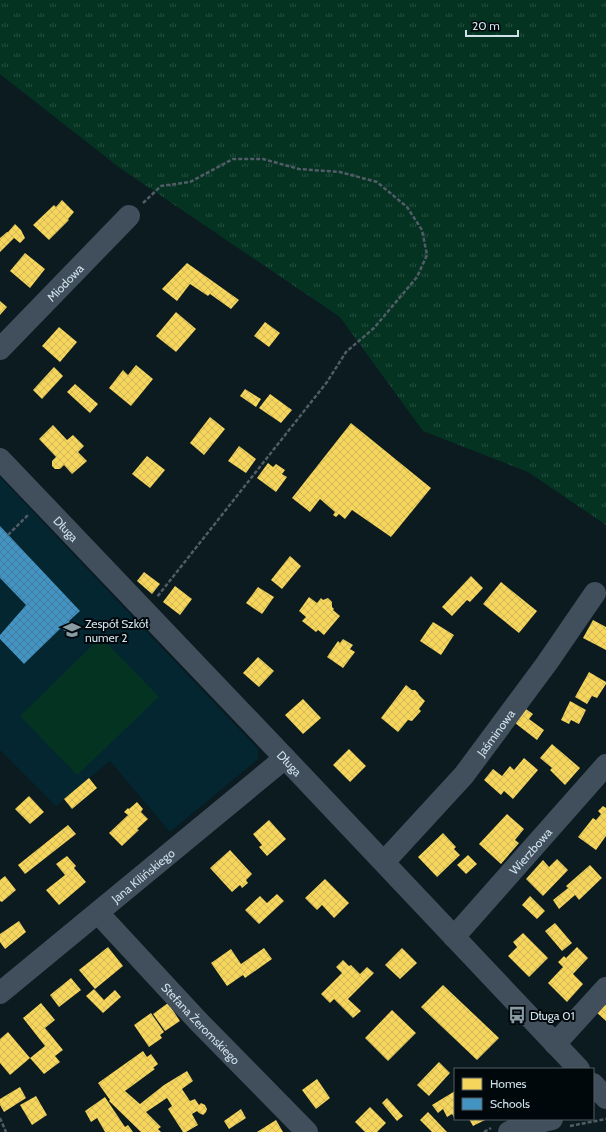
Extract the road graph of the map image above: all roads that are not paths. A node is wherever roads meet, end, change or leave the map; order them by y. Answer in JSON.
{"nodes":[{"id":1,"x":129,"y":216,"type":"road end"},
{"id":2,"x":0,"y":349,"type":"edge"},
{"id":3,"x":0,"y":459,"type":"edge"},
{"id":4,"x":595,"y":593,"type":"dead end"},
{"id":5,"x":286,"y":758,"type":"junction"},
{"id":6,"x":606,"y":765,"type":"edge"},
{"id":7,"x":384,"y":862,"type":"junction"},
{"id":8,"x":98,"y":913,"type":"junction"},
{"id":9,"x":454,"y":937,"type":"junction"},
{"id":10,"x":606,"y":988,"type":"edge"},
{"id":11,"x":0,"y":993,"type":"edge"},
{"id":12,"x":555,"y":1044,"type":"junction"},
{"id":13,"x":578,"y":1068,"type":"edge"},
{"id":14,"x":594,"y":1085,"type":"edge"},
{"id":15,"x":606,"y":1098,"type":"edge"},
{"id":16,"x":606,"y":1107,"type":"edge"},
{"id":17,"x":594,"y":1110,"type":"edge"},
{"id":18,"x":558,"y":1123,"type":"edge"},
{"id":19,"x":307,"y":1132,"type":"edge"},
{"id":20,"x":509,"y":1132,"type":"edge"}],
"edges":[{"from":1,"to":2,"type":"street","name":"Miodowa"},
{"from":3,"to":5,"type":"street","name":"Długa"},
{"from":4,"to":7,"type":"street","name":"Jaśminowa"},
{"from":5,"to":7,"type":"street","name":"Długa"},
{"from":5,"to":8,"type":"street","name":"Jana Kilińskiego"},
{"from":6,"to":9,"type":"street","name":"Wierzbowa"},
{"from":7,"to":9,"type":"street","name":"Długa"},
{"from":8,"to":11,"type":"street","name":"Jana Kilińskiego"},
{"from":8,"to":19,"type":"street","name":"Stefana Żeromskiego"},
{"from":9,"to":12,"type":"street","name":"Długa"},
{"from":10,"to":12,"type":"street"},
{"from":12,"to":13,"type":"street","name":"Długa"},
{"from":14,"to":15,"type":"street"},
{"from":16,"to":17,"type":"street"},
{"from":18,"to":20,"type":"street"}]}
